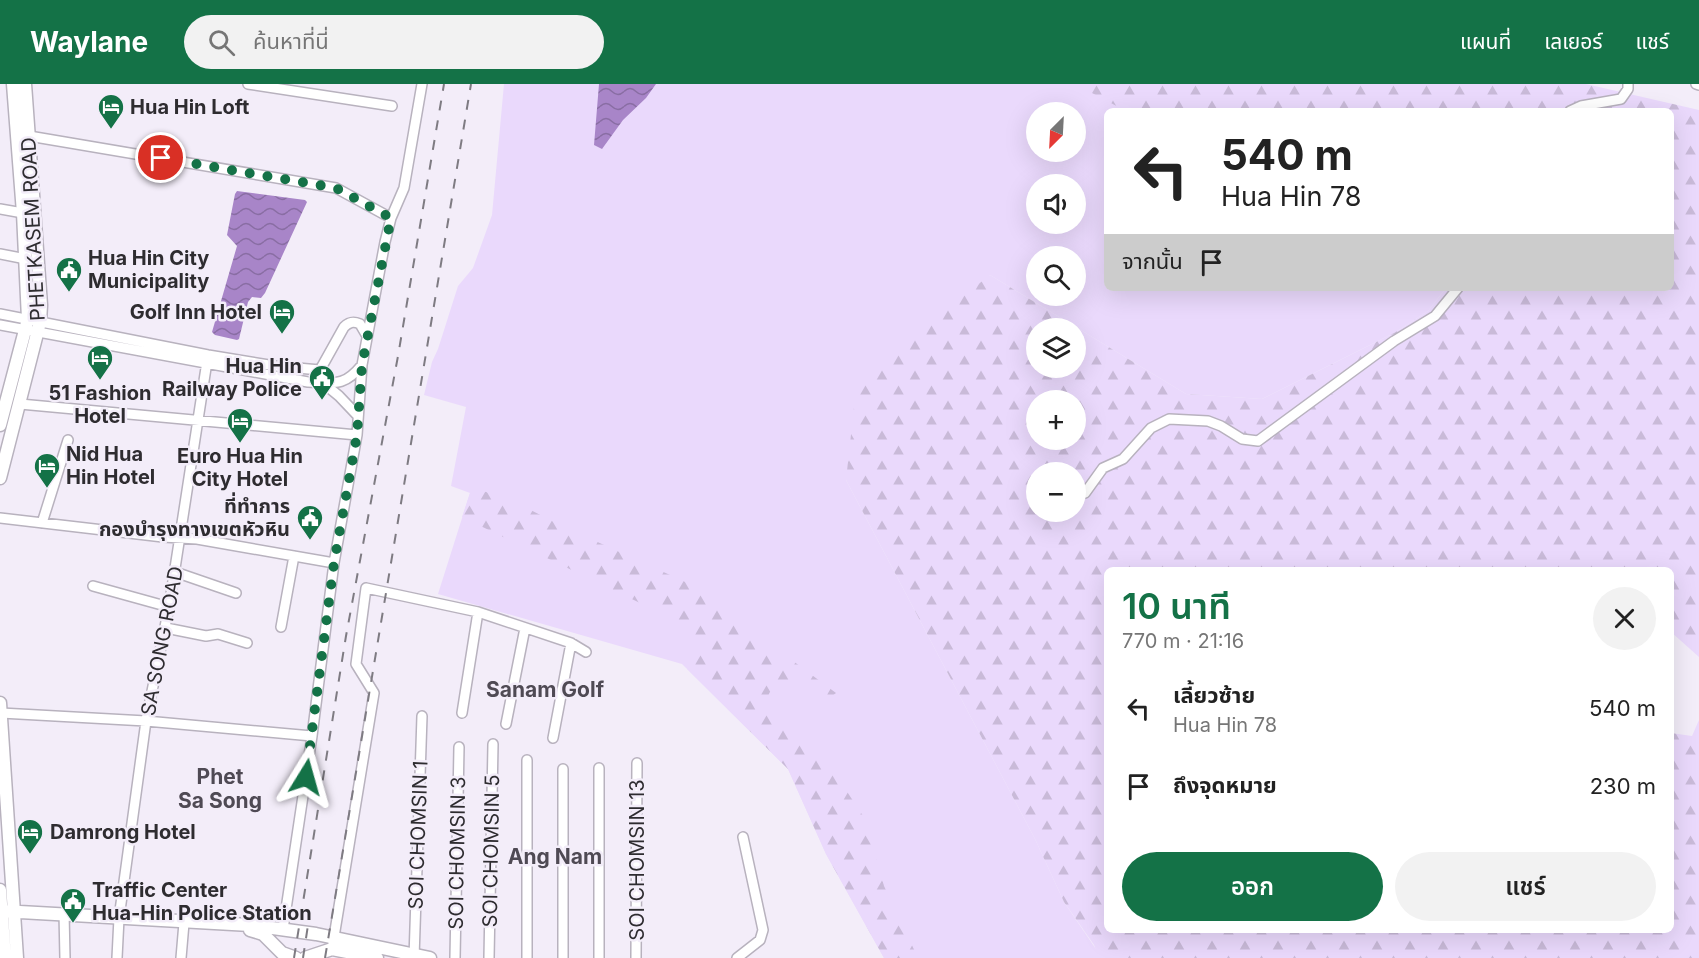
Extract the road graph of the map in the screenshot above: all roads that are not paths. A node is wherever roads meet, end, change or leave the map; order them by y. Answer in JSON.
{"nodes":[{"id":1,"x":13,"y":84,"type":"edge"},
{"id":2,"x":25,"y":84,"type":"edge"},
{"id":3,"x":248,"y":84,"type":"edge"},
{"id":4,"x":422,"y":84,"type":"edge"},
{"id":5,"x":1628,"y":84,"type":"edge"},
{"id":6,"x":392,"y":106,"type":"dead end"},
{"id":7,"x":1577,"y":108,"type":"edge"},
{"id":8,"x":29,"y":136,"type":"junction"},
{"id":9,"x":0,"y":209,"type":"edge"},
{"id":10,"x":23,"y":213,"type":"junction"},
{"id":11,"x":391,"y":218,"type":"junction"},
{"id":12,"x":0,"y":254,"type":"edge"},
{"id":13,"x":26,"y":260,"type":"junction"},
{"id":14,"x":1456,"y":291,"type":"edge"},
{"id":15,"x":373,"y":307,"type":"junction"},
{"id":16,"x":0,"y":315,"type":"edge"},
{"id":17,"x":352,"y":322,"type":"junction"},
{"id":18,"x":0,"y":325,"type":"edge"},
{"id":19,"x":33,"y":326,"type":"junction"},
{"id":20,"x":367,"y":336,"type":"junction"},
{"id":21,"x":126,"y":339,"type":"junction"},
{"id":22,"x":125,"y":349,"type":"junction"},
{"id":23,"x":208,"y":359,"type":"junction"},
{"id":24,"x":362,"y":365,"type":"junction"},
{"id":25,"x":320,"y":370,"type":"junction"},
{"id":26,"x":275,"y":371,"type":"junction"},
{"id":27,"x":322,"y":382,"type":"junction"},
{"id":28,"x":20,"y":404,"type":"junction"},
{"id":29,"x":2,"y":409,"type":"edge"},
{"id":30,"x":358,"y":416,"type":"junction"},
{"id":31,"x":198,"y":419,"type":"junction"},
{"id":32,"x":0,"y":425,"type":"edge"},
{"id":33,"x":357,"y":435,"type":"junction"},
{"id":34,"x":68,"y":440,"type":"dead end"},
{"id":35,"x":0,"y":478,"type":"edge"},
{"id":36,"x":1086,"y":492,"type":"edge"},
{"id":37,"x":0,"y":518,"type":"edge"},
{"id":38,"x":42,"y":523,"type":"junction"},
{"id":39,"x":180,"y":538,"type":"junction"},
{"id":40,"x":294,"y":556,"type":"junction"},
{"id":41,"x":334,"y":563,"type":"junction"},
{"id":42,"x":175,"y":572,"type":"junction"},
{"id":43,"x":93,"y":586,"type":"dead end"},
{"id":44,"x":236,"y":593,"type":"dead end"},
{"id":45,"x":169,"y":607,"type":"junction"},
{"id":46,"x":478,"y":612,"type":"junction"},
{"id":47,"x":281,"y":627,"type":"dead end"},
{"id":48,"x":166,"y":628,"type":"junction"},
{"id":49,"x":525,"y":628,"type":"junction"},
{"id":50,"x":247,"y":643,"type":"dead end"},
{"id":51,"x":572,"y":643,"type":"junction"},
{"id":52,"x":586,"y":652,"type":"dead end"},
{"id":53,"x":0,"y":703,"type":"edge"},
{"id":54,"x":1,"y":713,"type":"edge"},
{"id":55,"x":462,"y":713,"type":"dead end"},
{"id":56,"x":422,"y":716,"type":"dead end"},
{"id":57,"x":146,"y":722,"type":"junction"},
{"id":58,"x":506,"y":724,"type":"dead end"},
{"id":59,"x":312,"y":736,"type":"junction"},
{"id":60,"x":553,"y":738,"type":"dead end"},
{"id":61,"x":493,"y":744,"type":"dead end"},
{"id":62,"x":459,"y":747,"type":"dead end"},
{"id":63,"x":527,"y":759,"type":"dead end"},
{"id":64,"x":637,"y":763,"type":"dead end"},
{"id":65,"x":599,"y":768,"type":"dead end"},
{"id":66,"x":563,"y":769,"type":"dead end"},
{"id":67,"x":743,"y":837,"type":"dead end"},
{"id":68,"x":0,"y":890,"type":"edge"},
{"id":69,"x":1,"y":911,"type":"edge"},
{"id":70,"x":15,"y":911,"type":"junction"},
{"id":71,"x":64,"y":913,"type":"junction"},
{"id":72,"x":119,"y":918,"type":"junction"},
{"id":73,"x":184,"y":922,"type":"junction"},
{"id":74,"x":237,"y":926,"type":"junction"},
{"id":75,"x":284,"y":929,"type":"junction"},
{"id":76,"x":310,"y":933,"type":"junction"},
{"id":77,"x":333,"y":944,"type":"junction"},
{"id":78,"x":279,"y":953,"type":"edge"},
{"id":79,"x":414,"y":956,"type":"edge"},
{"id":80,"x":308,"y":957,"type":"edge"},
{"id":81,"x":5,"y":958,"type":"edge"},
{"id":82,"x":18,"y":958,"type":"edge"},
{"id":83,"x":65,"y":958,"type":"edge"},
{"id":84,"x":117,"y":958,"type":"edge"},
{"id":85,"x":181,"y":958,"type":"edge"},
{"id":86,"x":296,"y":958,"type":"edge"},
{"id":87,"x":377,"y":958,"type":"edge"},
{"id":88,"x":430,"y":958,"type":"edge"},
{"id":89,"x":455,"y":958,"type":"edge"},
{"id":90,"x":489,"y":958,"type":"edge"},
{"id":91,"x":527,"y":958,"type":"edge"},
{"id":92,"x":563,"y":958,"type":"edge"},
{"id":93,"x":599,"y":958,"type":"edge"},
{"id":94,"x":636,"y":958,"type":"edge"},
{"id":95,"x":737,"y":958,"type":"edge"}],
"edges":[{"from":1,"to":10,"type":"main road","name":"PHETKASEM ROAD"},
{"from":2,"to":8,"type":"main road","name":"PHETKASEM ROAD"},
{"from":3,"to":6,"type":"street"},
{"from":4,"to":11,"type":"street"},
{"from":5,"to":7,"type":"street"},
{"from":8,"to":11,"type":"street"},
{"from":8,"to":19,"type":"main road","name":"PHETKASEM ROAD"},
{"from":9,"to":10,"type":"street"},
{"from":10,"to":13,"type":"main road","name":"PHETKASEM ROAD"},
{"from":11,"to":15,"type":"street"},
{"from":12,"to":13,"type":"street"},
{"from":13,"to":19,"type":"main road","name":"PHETKASEM ROAD"},
{"from":14,"to":36,"type":"street"},
{"from":15,"to":17,"type":"street"},
{"from":15,"to":20,"type":"street"},
{"from":16,"to":19,"type":"street"},
{"from":17,"to":20,"type":"street"},
{"from":17,"to":25,"type":"street"},
{"from":18,"to":19,"type":"street"},
{"from":19,"to":21,"type":"street"},
{"from":19,"to":22,"type":"street"},
{"from":19,"to":28,"type":"main road","name":"PHETKASEM ROAD"},
{"from":19,"to":29,"type":"main road","name":"PHETKASEM ROAD"},
{"from":20,"to":24,"type":"street"},
{"from":21,"to":22,"type":"street"},
{"from":21,"to":23,"type":"street"},
{"from":22,"to":23,"type":"street"},
{"from":23,"to":26,"type":"street"},
{"from":23,"to":31,"type":"street","name":"SA SONG ROAD"},
{"from":24,"to":27,"type":"street"},
{"from":24,"to":30,"type":"street"},
{"from":25,"to":26,"type":"street"},
{"from":25,"to":27,"type":"street"},
{"from":26,"to":27,"type":"street"},
{"from":27,"to":30,"type":"street"},
{"from":28,"to":31,"type":"street"},
{"from":28,"to":35,"type":"main road","name":"PHETKASEM ROAD"},
{"from":29,"to":32,"type":"main road","name":"PHETKASEM ROAD"},
{"from":30,"to":33,"type":"street"},
{"from":31,"to":33,"type":"street"},
{"from":31,"to":39,"type":"street","name":"SA SONG ROAD"},
{"from":33,"to":41,"type":"street"},
{"from":34,"to":38,"type":"street"},
{"from":37,"to":38,"type":"street"},
{"from":38,"to":39,"type":"street"},
{"from":39,"to":40,"type":"street"},
{"from":39,"to":42,"type":"street","name":"SA SONG ROAD"},
{"from":40,"to":41,"type":"street"},
{"from":40,"to":47,"type":"street"},
{"from":41,"to":59,"type":"street"},
{"from":42,"to":44,"type":"street"},
{"from":42,"to":45,"type":"street","name":"SA SONG ROAD"},
{"from":43,"to":45,"type":"street"},
{"from":45,"to":48,"type":"street","name":"SA SONG ROAD"},
{"from":46,"to":49,"type":"street"},
{"from":46,"to":55,"type":"street"},
{"from":46,"to":77,"type":"street"},
{"from":48,"to":50,"type":"street"},
{"from":48,"to":57,"type":"street","name":"SA SONG ROAD"},
{"from":49,"to":51,"type":"street"},
{"from":49,"to":58,"type":"street"},
{"from":51,"to":52,"type":"street"},
{"from":51,"to":60,"type":"street"},
{"from":53,"to":54,"type":"main road"},
{"from":54,"to":57,"type":"street"},
{"from":54,"to":70,"type":"main road"},
{"from":56,"to":79,"type":"street","name":"SOI CHOMSIN 1"},
{"from":57,"to":59,"type":"street"},
{"from":57,"to":72,"type":"street","name":"SA SONG ROAD"},
{"from":59,"to":75,"type":"street"},
{"from":61,"to":90,"type":"street","name":"SOI CHOMSIN 5"},
{"from":62,"to":89,"type":"street","name":"SOI CHOMSIN 3"},
{"from":63,"to":91,"type":"street"},
{"from":64,"to":94,"type":"street","name":"SOI CHOMSIN 13"},
{"from":65,"to":93,"type":"street"},
{"from":66,"to":92,"type":"street"},
{"from":67,"to":95,"type":"street"},
{"from":68,"to":69,"type":"main road"},
{"from":69,"to":70,"type":"main road"},
{"from":69,"to":81,"type":"main road"},
{"from":70,"to":71,"type":"main road"},
{"from":70,"to":82,"type":"main road"},
{"from":71,"to":72,"type":"main road"},
{"from":71,"to":83,"type":"street"},
{"from":72,"to":73,"type":"main road"},
{"from":72,"to":84,"type":"street","name":"SA SONG ROAD"},
{"from":73,"to":74,"type":"main road"},
{"from":73,"to":85,"type":"street"},
{"from":74,"to":75,"type":"main road"},
{"from":74,"to":78,"type":"main road"},
{"from":75,"to":76,"type":"main road"},
{"from":75,"to":78,"type":"main road"},
{"from":76,"to":77,"type":"main road"},
{"from":76,"to":80,"type":"main road"},
{"from":77,"to":79,"type":"main road"},
{"from":77,"to":80,"type":"main road"},
{"from":77,"to":87,"type":"main road"},
{"from":78,"to":86,"type":"main road"},
{"from":79,"to":88,"type":"main road"}]}
